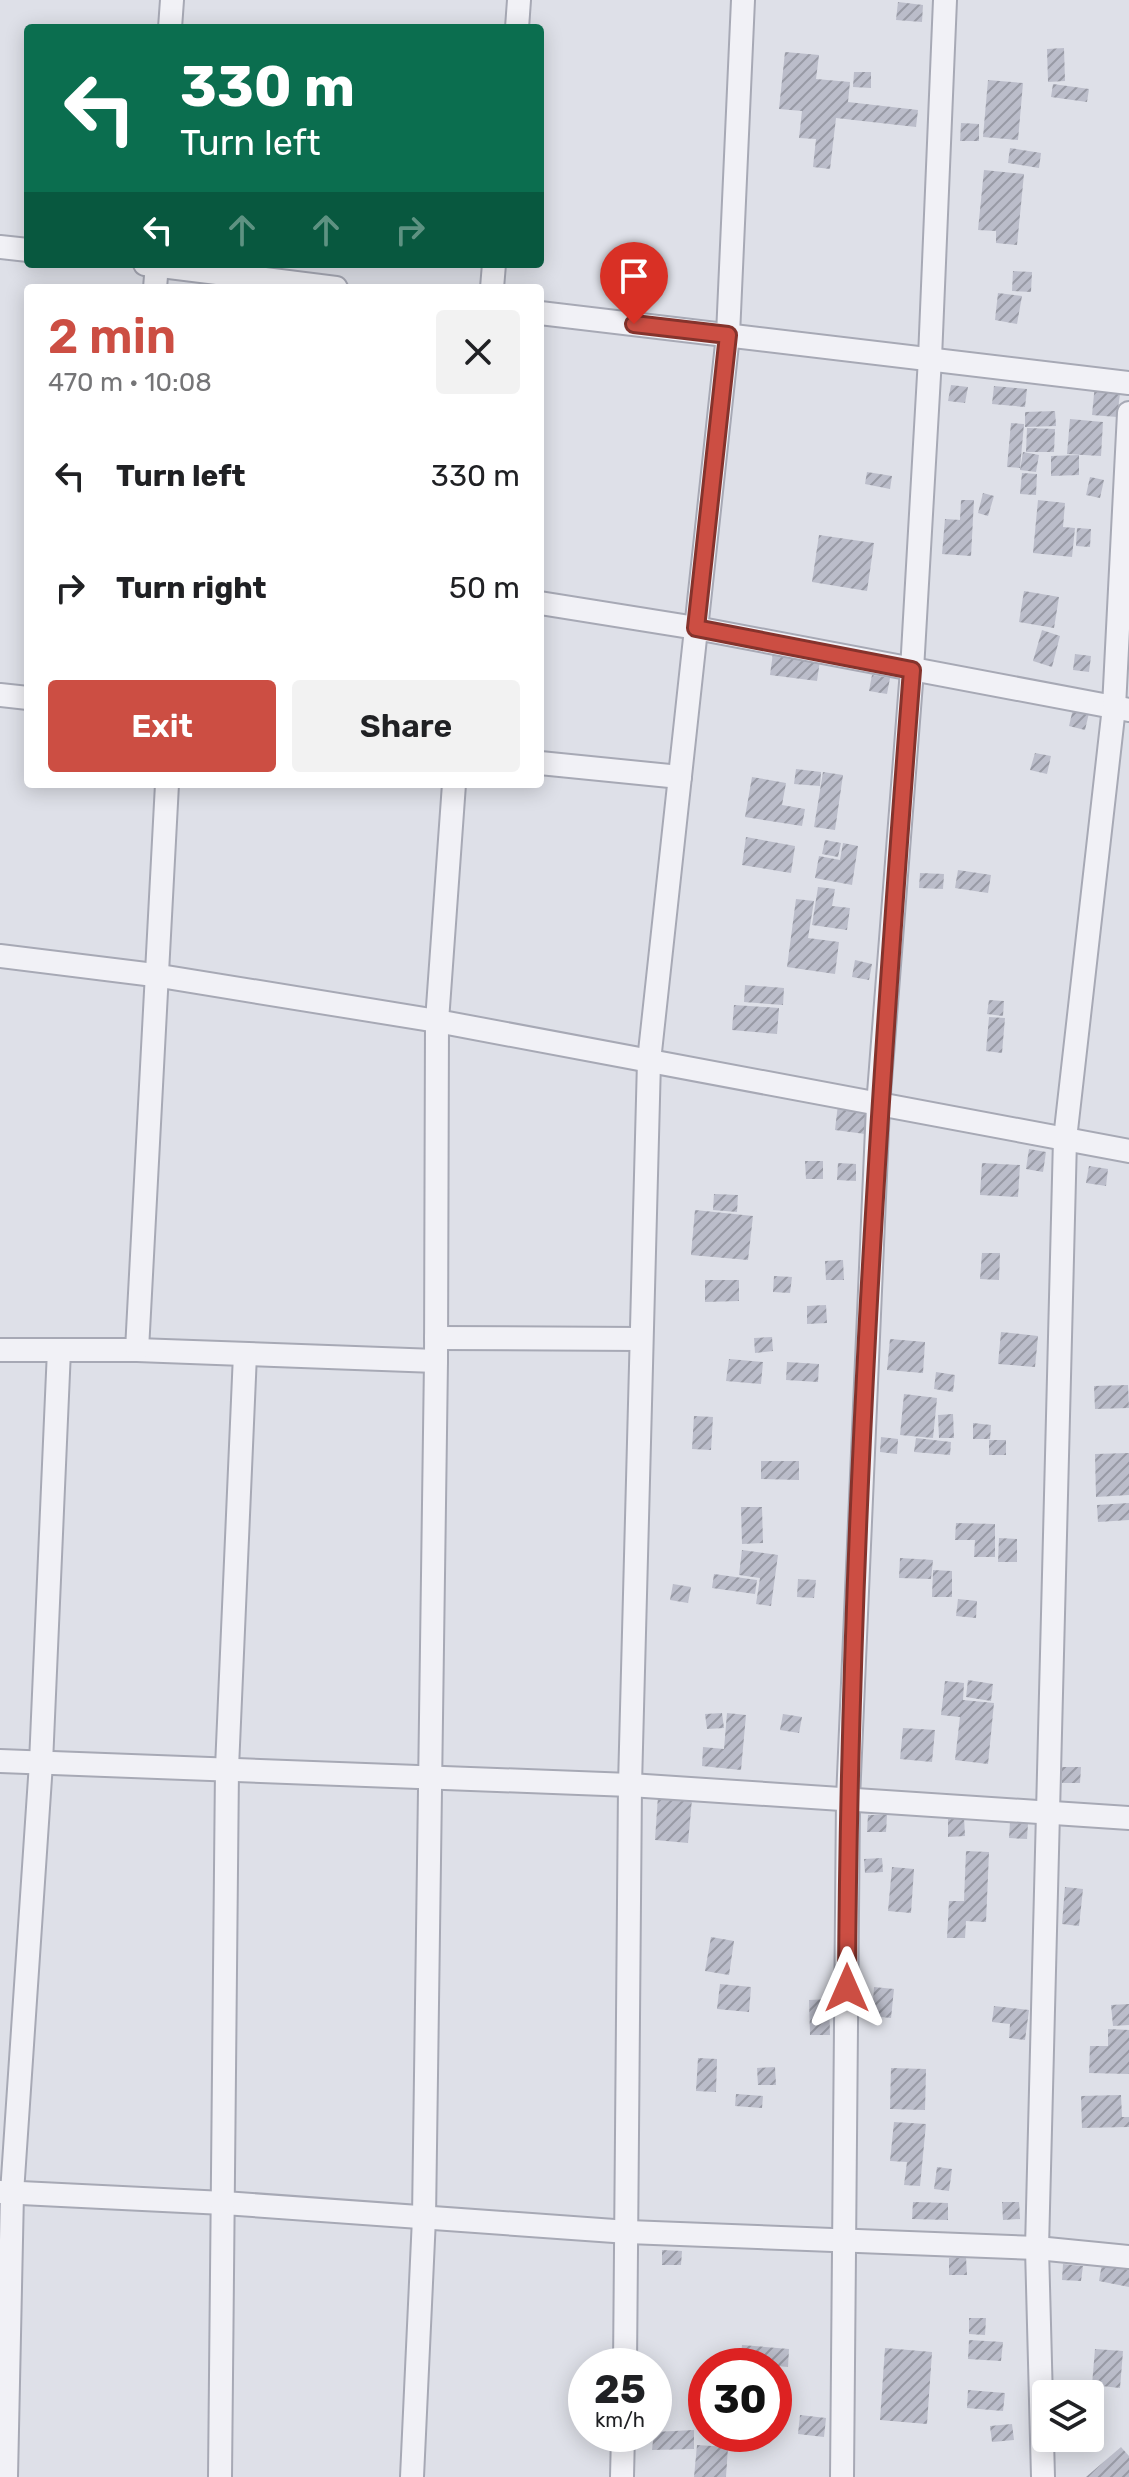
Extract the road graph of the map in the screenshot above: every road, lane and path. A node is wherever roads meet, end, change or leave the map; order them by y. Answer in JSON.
{"nodes":[{"id":1,"x":172,"y":0,"type":"edge"},
{"id":2,"x":519,"y":0,"type":"edge"},
{"id":3,"x":743,"y":0,"type":"edge"},
{"id":4,"x":945,"y":0,"type":"edge"},
{"id":5,"x":171,"y":24,"type":"edge"},
{"id":6,"x":517,"y":24,"type":"edge"},
{"id":7,"x":0,"y":247,"type":"edge"},
{"id":8,"x":24,"y":250,"type":"edge"},
{"id":9,"x":154,"y":270,"type":"edge"},
{"id":10,"x":296,"y":284,"type":"edge"},
{"id":11,"x":544,"y":313,"type":"edge"},
{"id":12,"x":728,"y":335,"type":"junction"},
{"id":13,"x":930,"y":358,"type":"junction"},
{"id":14,"x":1129,"y":383,"type":"edge"},
{"id":15,"x":1129,"y":413,"type":"edge"},
{"id":16,"x":544,"y":604,"type":"edge"},
{"id":17,"x":696,"y":628,"type":"junction"},
{"id":18,"x":912,"y":670,"type":"junction"},
{"id":19,"x":0,"y":695,"type":"edge"},
{"id":20,"x":24,"y":698,"type":"edge"},
{"id":21,"x":1122,"y":709,"type":"edge"},
{"id":22,"x":544,"y":763,"type":"edge"},
{"id":23,"x":680,"y":777,"type":"junction"},
{"id":24,"x":167,"y":788,"type":"edge"},
{"id":25,"x":454,"y":788,"type":"edge"},
{"id":26,"x":0,"y":956,"type":"edge"},
{"id":27,"x":154,"y":975,"type":"junction"},
{"id":28,"x":437,"y":1021,"type":"junction"},
{"id":29,"x":649,"y":1061,"type":"junction"},
{"id":30,"x":878,"y":1106,"type":"junction"},
{"id":31,"x":1065,"y":1139,"type":"junction"},
{"id":32,"x":1129,"y":1151,"type":"edge"},
{"id":33,"x":641,"y":1339,"type":"junction"},
{"id":34,"x":0,"y":1350,"type":"edge"},
{"id":35,"x":59,"y":1350,"type":"junction"},
{"id":36,"x":137,"y":1350,"type":"junction"},
{"id":37,"x":436,"y":1350,"type":"junction"},
{"id":38,"x":245,"y":1354,"type":"junction"},
{"id":39,"x":0,"y":1761,"type":"edge"},
{"id":40,"x":41,"y":1763,"type":"junction"},
{"id":41,"x":227,"y":1768,"type":"junction"},
{"id":42,"x":429,"y":1777,"type":"junction"},
{"id":43,"x":630,"y":1785,"type":"junction"},
{"id":44,"x":848,"y":1799,"type":"junction"},
{"id":45,"x":1046,"y":1810,"type":"junction"},
{"id":46,"x":1129,"y":1818,"type":"edge"},
{"id":47,"x":6,"y":2192,"type":"edge"},
{"id":48,"x":224,"y":2203,"type":"junction"},
{"id":49,"x":424,"y":2218,"type":"junction"},
{"id":50,"x":628,"y":2232,"type":"junction"},
{"id":51,"x":845,"y":2241,"type":"junction"},
{"id":52,"x":1037,"y":2248,"type":"junction"},
{"id":53,"x":1129,"y":2257,"type":"edge"},
{"id":54,"x":625,"y":2348,"type":"edge"},
{"id":55,"x":623,"y":2452,"type":"edge"},
{"id":56,"x":6,"y":2477,"type":"edge"},
{"id":57,"x":220,"y":2477,"type":"edge"},
{"id":58,"x":412,"y":2477,"type":"edge"},
{"id":59,"x":622,"y":2477,"type":"edge"},
{"id":60,"x":842,"y":2477,"type":"edge"},
{"id":61,"x":1043,"y":2477,"type":"edge"}],
"edges":[{"from":1,"to":5,"type":"street"},
{"from":2,"to":6,"type":"street"},
{"from":3,"to":12,"type":"street"},
{"from":4,"to":13,"type":"street"},
{"from":7,"to":8,"type":"street"},
{"from":9,"to":10,"type":"street"},
{"from":11,"to":12,"type":"street"},
{"from":12,"to":13,"type":"street"},
{"from":12,"to":17,"type":"street"},
{"from":13,"to":14,"type":"street"},
{"from":13,"to":18,"type":"street"},
{"from":15,"to":21,"type":"street"},
{"from":16,"to":17,"type":"street"},
{"from":17,"to":18,"type":"street"},
{"from":17,"to":23,"type":"street"},
{"from":18,"to":21,"type":"street"},
{"from":18,"to":30,"type":"street"},
{"from":19,"to":20,"type":"street"},
{"from":21,"to":31,"type":"street"},
{"from":22,"to":23,"type":"street"},
{"from":23,"to":29,"type":"street"},
{"from":24,"to":27,"type":"street"},
{"from":25,"to":28,"type":"street"},
{"from":26,"to":27,"type":"street"},
{"from":27,"to":28,"type":"street"},
{"from":27,"to":36,"type":"street"},
{"from":28,"to":29,"type":"street"},
{"from":28,"to":37,"type":"street"},
{"from":29,"to":30,"type":"street"},
{"from":29,"to":33,"type":"street"},
{"from":30,"to":31,"type":"street"},
{"from":30,"to":44,"type":"street"},
{"from":31,"to":32,"type":"street"},
{"from":31,"to":45,"type":"street"},
{"from":33,"to":37,"type":"street"},
{"from":33,"to":43,"type":"street"},
{"from":34,"to":35,"type":"street"},
{"from":35,"to":36,"type":"street"},
{"from":35,"to":40,"type":"street"},
{"from":36,"to":38,"type":"street"},
{"from":37,"to":38,"type":"street"},
{"from":37,"to":42,"type":"street"},
{"from":38,"to":41,"type":"street"},
{"from":39,"to":40,"type":"street"},
{"from":40,"to":41,"type":"street"},
{"from":40,"to":47,"type":"street"},
{"from":41,"to":42,"type":"street"},
{"from":41,"to":48,"type":"street"},
{"from":42,"to":43,"type":"street"},
{"from":42,"to":49,"type":"street"},
{"from":43,"to":44,"type":"street"},
{"from":43,"to":50,"type":"street"},
{"from":44,"to":45,"type":"street"},
{"from":44,"to":51,"type":"street"},
{"from":45,"to":46,"type":"street"},
{"from":45,"to":52,"type":"street"},
{"from":47,"to":48,"type":"street"},
{"from":47,"to":56,"type":"street"},
{"from":48,"to":49,"type":"street"},
{"from":48,"to":57,"type":"street"},
{"from":49,"to":50,"type":"street"},
{"from":49,"to":58,"type":"street"},
{"from":50,"to":51,"type":"street"},
{"from":50,"to":54,"type":"street"},
{"from":51,"to":52,"type":"street"},
{"from":51,"to":60,"type":"street"},
{"from":52,"to":53,"type":"street"},
{"from":52,"to":61,"type":"street"},
{"from":55,"to":59,"type":"street"}]}
